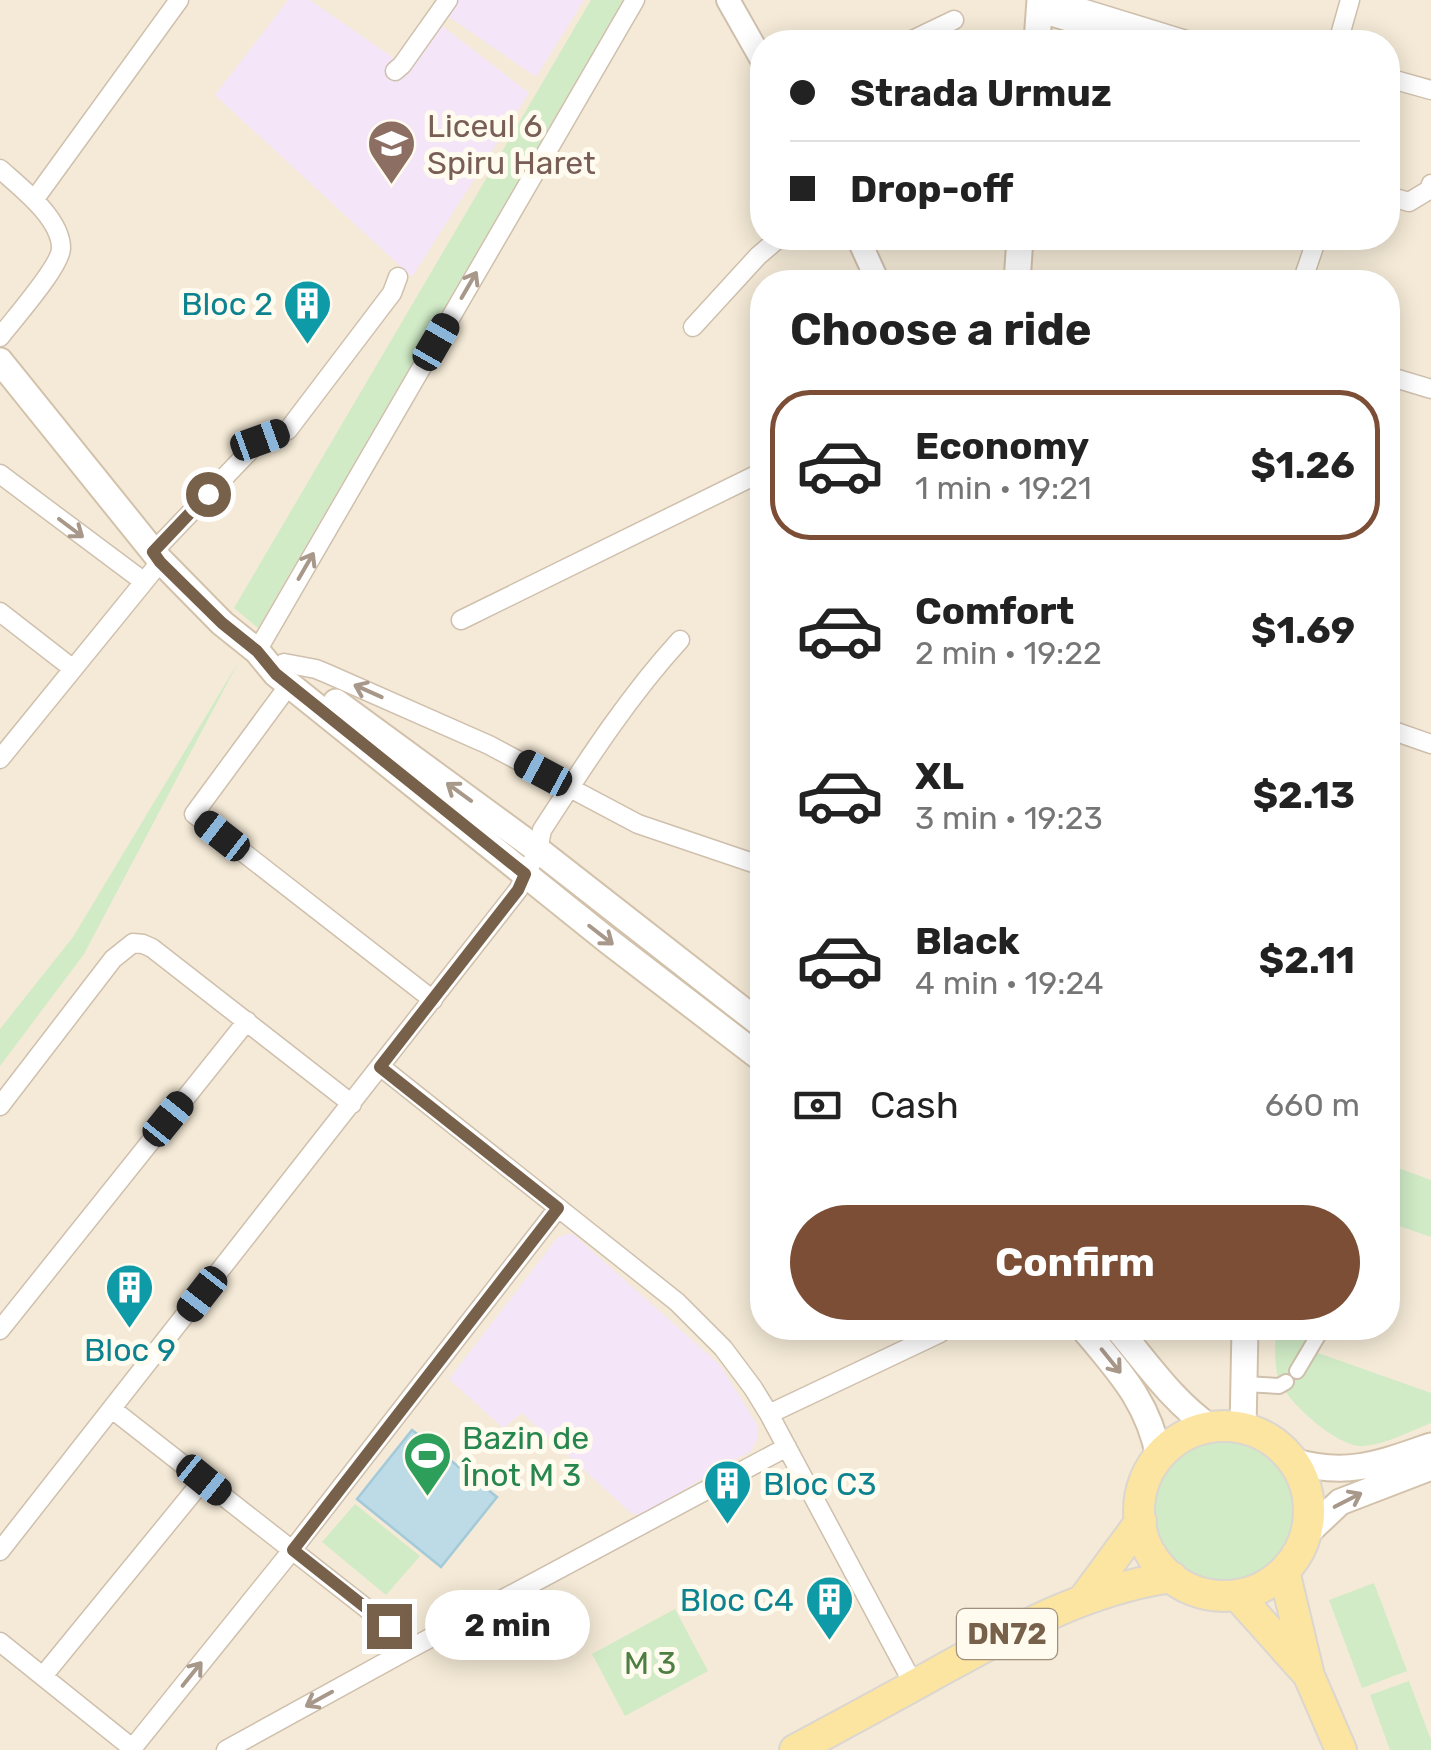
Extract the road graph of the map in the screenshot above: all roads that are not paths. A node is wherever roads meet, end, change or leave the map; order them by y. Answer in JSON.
{"nodes":[{"id":1,"x":179,"y":0,"type":"edge"},
{"id":2,"x":448,"y":0,"type":"edge"},
{"id":3,"x":636,"y":0,"type":"edge"},
{"id":4,"x":728,"y":0,"type":"edge"},
{"id":5,"x":1350,"y":0,"type":"edge"},
{"id":6,"x":1045,"y":4,"type":"edge"},
{"id":7,"x":954,"y":20,"type":"dead end"},
{"id":8,"x":933,"y":30,"type":"edge"},
{"id":9,"x":1039,"y":30,"type":"edge"},
{"id":10,"x":1107,"y":30,"type":"edge"},
{"id":11,"x":1146,"y":30,"type":"edge"},
{"id":12,"x":1341,"y":30,"type":"edge"},
{"id":13,"x":750,"y":39,"type":"edge"},
{"id":14,"x":395,"y":71,"type":"dead end"},
{"id":15,"x":1400,"y":81,"type":"edge"},
{"id":16,"x":1431,"y":90,"type":"edge"},
{"id":17,"x":0,"y":170,"type":"edge"},
{"id":18,"x":1431,"y":184,"type":"edge"},
{"id":19,"x":1400,"y":199,"type":"edge"},
{"id":20,"x":34,"y":200,"type":"junction"},
{"id":21,"x":766,"y":250,"type":"edge"},
{"id":22,"x":398,"y":277,"type":"dead end"},
{"id":23,"x":693,"y":328,"type":"dead end"},
{"id":24,"x":0,"y":337,"type":"edge"},
{"id":25,"x":0,"y":361,"type":"edge"},
{"id":26,"x":1400,"y":380,"type":"edge"},
{"id":27,"x":1431,"y":389,"type":"edge"},
{"id":28,"x":0,"y":474,"type":"edge"},
{"id":29,"x":750,"y":478,"type":"edge"},
{"id":30,"x":157,"y":557,"type":"junction"},
{"id":31,"x":142,"y":581,"type":"junction"},
{"id":32,"x":0,"y":612,"type":"edge"},
{"id":33,"x":462,"y":620,"type":"dead end"},
{"id":34,"x":680,"y":640,"type":"dead end"},
{"id":35,"x":257,"y":651,"type":"junction"},
{"id":36,"x":72,"y":668,"type":"junction"},
{"id":37,"x":286,"y":674,"type":"junction"},
{"id":38,"x":1400,"y":734,"type":"edge"},
{"id":39,"x":1431,"y":744,"type":"edge"},
{"id":40,"x":0,"y":759,"type":"edge"},
{"id":41,"x":570,"y":787,"type":"junction"},
{"id":42,"x":538,"y":850,"type":"junction"},
{"id":43,"x":750,"y":862,"type":"edge"},
{"id":44,"x":525,"y":874,"type":"junction"},
{"id":45,"x":432,"y":1000,"type":"junction"},
{"id":46,"x":750,"y":1016,"type":"edge"},
{"id":47,"x":247,"y":1021,"type":"junction"},
{"id":48,"x":750,"y":1049,"type":"edge"},
{"id":49,"x":380,"y":1067,"type":"junction"},
{"id":50,"x":352,"y":1104,"type":"junction"},
{"id":51,"x":0,"y":1106,"type":"edge"},
{"id":52,"x":558,"y":1208,"type":"junction"},
{"id":53,"x":0,"y":1330,"type":"edge"},
{"id":54,"x":925,"y":1340,"type":"edge"},
{"id":55,"x":1093,"y":1340,"type":"edge"},
{"id":56,"x":1127,"y":1340,"type":"edge"},
{"id":57,"x":1245,"y":1340,"type":"edge"},
{"id":58,"x":1315,"y":1340,"type":"edge"},
{"id":59,"x":1244,"y":1384,"type":"junction"},
{"id":60,"x":112,"y":1409,"type":"junction"},
{"id":61,"x":769,"y":1414,"type":"junction"},
{"id":62,"x":1210,"y":1428,"type":"junction"},
{"id":63,"x":1243,"y":1429,"type":"junction"},
{"id":64,"x":1431,"y":1446,"type":"edge"},
{"id":65,"x":787,"y":1448,"type":"junction"},
{"id":66,"x":1159,"y":1458,"type":"junction"},
{"id":67,"x":1292,"y":1461,"type":"junction"},
{"id":68,"x":1431,"y":1467,"type":"edge"},
{"id":69,"x":1398,"y":1468,"type":"junction"},
{"id":70,"x":204,"y":1480,"type":"junction"},
{"id":71,"x":1140,"y":1521,"type":"junction"},
{"id":72,"x":1306,"y":1535,"type":"junction"},
{"id":73,"x":293,"y":1550,"type":"junction"},
{"id":74,"x":0,"y":1551,"type":"edge"},
{"id":75,"x":1284,"y":1571,"type":"junction"},
{"id":76,"x":1172,"y":1577,"type":"junction"},
{"id":77,"x":1236,"y":1595,"type":"junction"},
{"id":78,"x":1083,"y":1600,"type":"junction"},
{"id":79,"x":0,"y":1642,"type":"edge"},
{"id":80,"x":404,"y":1652,"type":"junction"},
{"id":81,"x":43,"y":1676,"type":"junction"},
{"id":82,"x":1309,"y":1676,"type":"junction"},
{"id":83,"x":914,"y":1685,"type":"junction"},
{"id":84,"x":132,"y":1749,"type":"edge"},
{"id":85,"x":226,"y":1750,"type":"edge"},
{"id":86,"x":795,"y":1750,"type":"edge"},
{"id":87,"x":1342,"y":1750,"type":"edge"}],
"edges":[{"from":1,"to":20,"type":"street"},
{"from":2,"to":14,"type":"street"},
{"from":35,"to":3,"type":"street","one_way":true},
{"from":4,"to":13,"type":"street"},
{"from":5,"to":12,"type":"street"},
{"from":6,"to":9,"type":"main road"},
{"from":6,"to":10,"type":"street"},
{"from":6,"to":11,"type":"street"},
{"from":7,"to":8,"type":"street"},
{"from":15,"to":16,"type":"street"},
{"from":17,"to":20,"type":"street"},
{"from":18,"to":19,"type":"street"},
{"from":20,"to":24,"type":"street"},
{"from":21,"to":23,"type":"street"},
{"from":22,"to":30,"type":"street"},
{"from":25,"to":30,"type":"main road"},
{"from":26,"to":27,"type":"street"},
{"from":28,"to":31,"type":"street","one_way":true},
{"from":29,"to":33,"type":"street"},
{"from":30,"to":31,"type":"street"},
{"from":30,"to":35,"type":"main road"},
{"from":31,"to":36,"type":"street"},
{"from":32,"to":36,"type":"street"},
{"from":34,"to":41,"type":"street"},
{"from":35,"to":37,"type":"main road"},
{"from":36,"to":40,"type":"street"},
{"from":41,"to":37,"type":"street","one_way":true},
{"from":42,"to":37,"type":"main road","one_way":true},
{"from":37,"to":44,"type":"main road"},
{"from":37,"to":45,"type":"street"},
{"from":38,"to":39,"type":"street"},
{"from":41,"to":42,"type":"street"},
{"from":41,"to":43,"type":"street"},
{"from":42,"to":44,"type":"street"},
{"from":42,"to":46,"type":"main road"},
{"from":44,"to":45,"type":"street"},
{"from":44,"to":48,"type":"main road","one_way":true},
{"from":45,"to":49,"type":"street"},
{"from":47,"to":50,"type":"street"},
{"from":47,"to":51,"type":"street"},
{"from":47,"to":53,"type":"street"},
{"from":49,"to":50,"type":"street"},
{"from":49,"to":52,"type":"street"},
{"from":50,"to":60,"type":"street"},
{"from":52,"to":61,"type":"street"},
{"from":52,"to":73,"type":"street"},
{"from":54,"to":61,"type":"street"},
{"from":55,"to":66,"type":"main road","one_way":true},
{"from":56,"to":62,"type":"main road"},
{"from":57,"to":59,"type":"main road"},
{"from":58,"to":59,"type":"street"},
{"from":59,"to":63,"type":"main road"},
{"from":60,"to":70,"type":"street"},
{"from":60,"to":74,"type":"street"},
{"from":61,"to":65,"type":"street"},
{"from":62,"to":63,"type":"main road"},
{"from":62,"to":66,"type":"main road"},
{"from":63,"to":67,"type":"main road"},
{"from":64,"to":69,"type":"main road"},
{"from":65,"to":80,"type":"street"},
{"from":65,"to":83,"type":"street"},
{"from":66,"to":71,"type":"main road","number":"DN72"},
{"from":67,"to":69,"type":"main road"},
{"from":67,"to":72,"type":"main road"},
{"from":68,"to":69,"type":"main road"},
{"from":72,"to":69,"type":"main road","one_way":true},
{"from":70,"to":73,"type":"street"},
{"from":70,"to":81,"type":"street"},
{"from":71,"to":76,"type":"main road"},
{"from":71,"to":78,"type":"main road","number":"DN72"},
{"from":72,"to":75,"type":"main road"},
{"from":73,"to":80,"type":"street"},
{"from":84,"to":73,"type":"street","one_way":true},
{"from":75,"to":77,"type":"main road"},
{"from":75,"to":82,"type":"main road"},
{"from":76,"to":77,"type":"main road"},
{"from":76,"to":78,"type":"main road","number":"DN72"},
{"from":77,"to":82,"type":"main road"},
{"from":78,"to":83,"type":"main road","number":"DN72"},
{"from":79,"to":81,"type":"street"},
{"from":80,"to":85,"type":"street","one_way":true},
{"from":81,"to":84,"type":"street"},
{"from":82,"to":87,"type":"main road"},
{"from":83,"to":86,"type":"main road","number":"DN72"}]}
